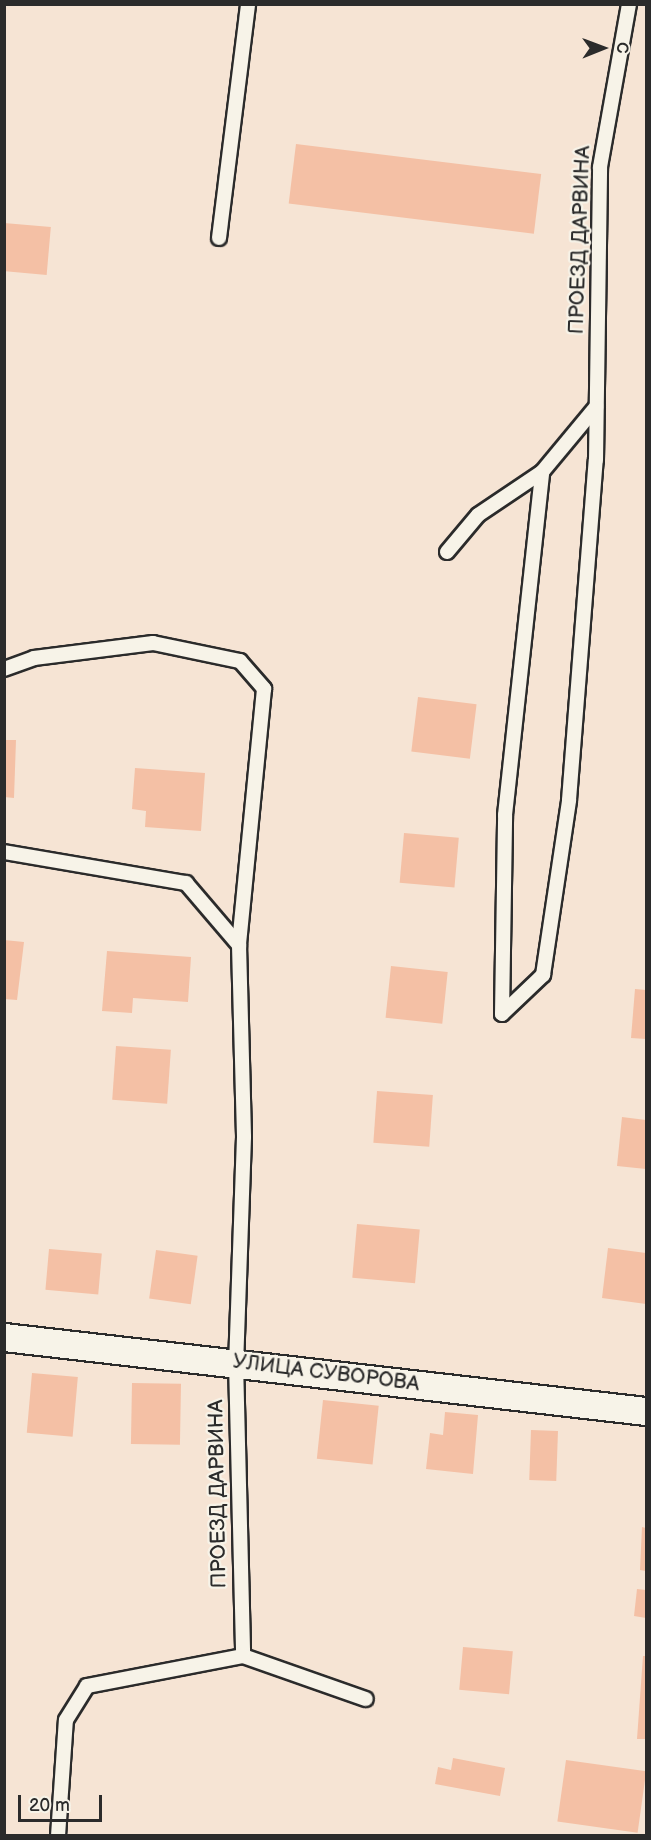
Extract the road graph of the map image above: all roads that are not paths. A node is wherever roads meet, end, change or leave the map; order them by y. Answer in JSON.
{"nodes":[{"id":1,"x":248,"y":4,"type":"edge"},
{"id":2,"x":629,"y":4,"type":"edge"},
{"id":3,"x":219,"y":238,"type":"dead end"},
{"id":4,"x":596,"y":407,"type":"junction"},
{"id":5,"x":542,"y":472,"type":"junction"},
{"id":6,"x":447,"y":552,"type":"dead end"},
{"id":7,"x":4,"y":669,"type":"edge"},
{"id":8,"x":4,"y":852,"type":"edge"},
{"id":9,"x":238,"y":945,"type":"junction"},
{"id":10,"x":4,"y":1337,"type":"edge"},
{"id":11,"x":237,"y":1362,"type":"junction"},
{"id":12,"x":646,"y":1411,"type":"edge"},
{"id":13,"x":243,"y":1656,"type":"junction"},
{"id":14,"x":366,"y":1699,"type":"dead end"},
{"id":15,"x":58,"y":1836,"type":"edge"}],
"edges":[{"from":1,"to":3,"type":"lane"},
{"from":2,"to":4,"type":"lane","name":"ПРОЕЗД ДАРВИНА"},
{"from":4,"to":5,"type":"lane"},
{"from":4,"to":5,"type":"lane","name":"ПРОЕЗД ДАРВИНА"},
{"from":5,"to":6,"type":"lane"},
{"from":7,"to":9,"type":"lane","name":"ПРОЕЗД ДАРВИНА"},
{"from":8,"to":9,"type":"lane"},
{"from":9,"to":11,"type":"lane","name":"ПРОЕЗД ДАРВИНА"},
{"from":10,"to":11,"type":"street","name":"УЛИЦА СУВОРОВА"},
{"from":11,"to":12,"type":"street","name":"УЛИЦА СУВОРОВА"},
{"from":11,"to":13,"type":"lane","name":"ПРОЕЗД ДАРВИНА"},
{"from":13,"to":14,"type":"lane"},
{"from":13,"to":15,"type":"lane"}]}
